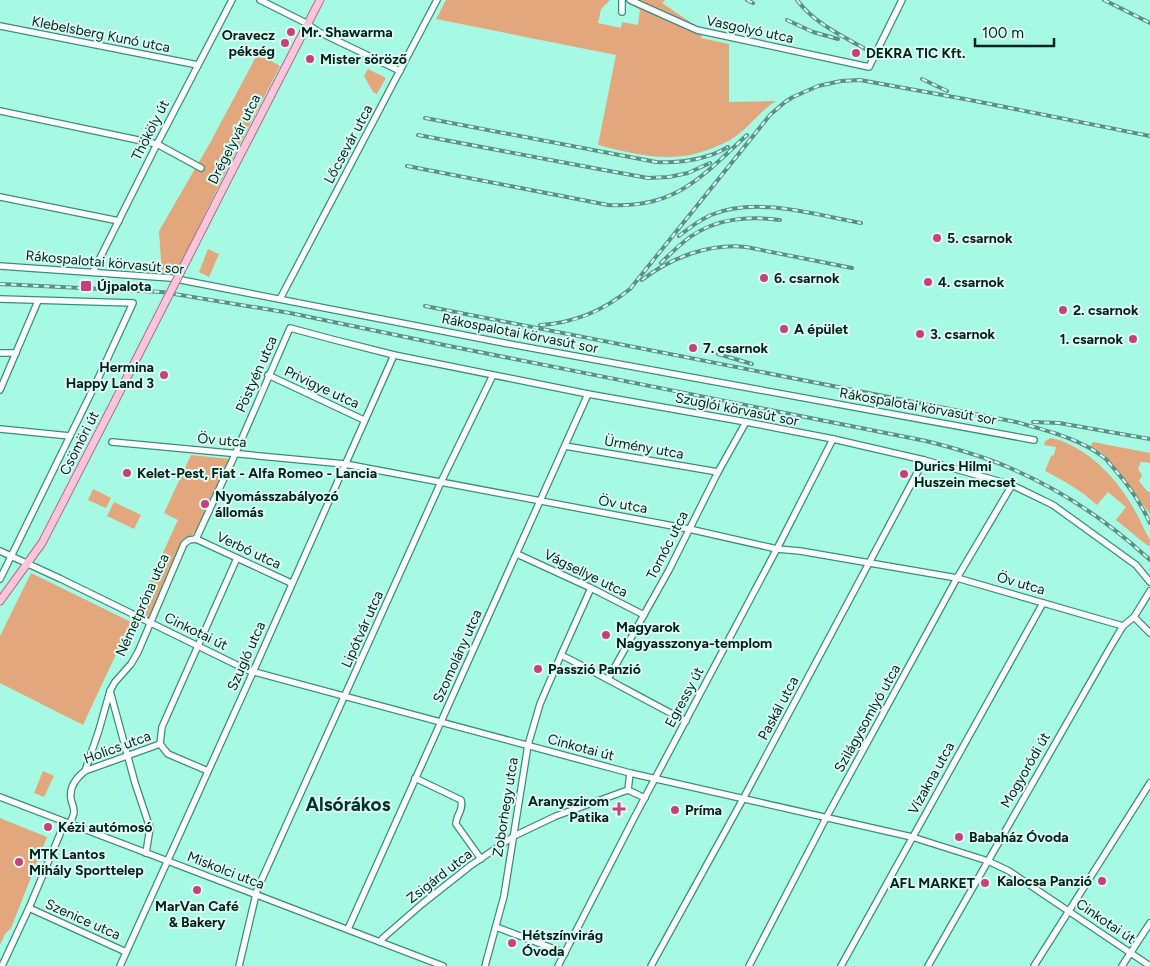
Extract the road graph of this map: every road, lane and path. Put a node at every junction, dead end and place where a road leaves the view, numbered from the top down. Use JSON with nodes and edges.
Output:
{"nodes":[{"id":1,"x":232,"y":0,"type":"edge"},
{"id":2,"x":260,"y":0,"type":"edge"},
{"id":3,"x":320,"y":0,"type":"edge"},
{"id":4,"x":437,"y":0,"type":"edge"},
{"id":5,"x":622,"y":0,"type":"edge"},
{"id":6,"x":630,"y":0,"type":"edge"},
{"id":7,"x":902,"y":0,"type":"edge"},
{"id":8,"x":622,"y":12,"type":"dead end"},
{"id":9,"x":307,"y":25,"type":"junction"},
{"id":10,"x":0,"y":26,"type":"edge"},
{"id":11,"x":198,"y":65,"type":"junction"},
{"id":12,"x":400,"y":71,"type":"junction"},
{"id":13,"x":0,"y":112,"type":"edge"},
{"id":14,"x":156,"y":144,"type":"junction"},
{"id":15,"x":201,"y":168,"type":"dead end"},
{"id":16,"x":0,"y":198,"type":"edge"},
{"id":17,"x":119,"y":221,"type":"junction"},
{"id":18,"x":0,"y":266,"type":"edge"},
{"id":19,"x":93,"y":272,"type":"junction"},
{"id":20,"x":171,"y":290,"type":"joint"},
{"id":21,"x":0,"y":299,"type":"edge"},
{"id":22,"x":280,"y":299,"type":"junction"},
{"id":23,"x":38,"y":301,"type":"junction"},
{"id":24,"x":290,"y":328,"type":"joint"},
{"id":25,"x":0,"y":353,"type":"edge"},
{"id":26,"x":16,"y":353,"type":"junction"},
{"id":27,"x":394,"y":355,"type":"junction"},
{"id":28,"x":268,"y":375,"type":"junction"},
{"id":29,"x":493,"y":375,"type":"junction"},
{"id":30,"x":0,"y":390,"type":"edge"},
{"id":31,"x":588,"y":394,"type":"junction"},
{"id":32,"x":364,"y":420,"type":"junction"},
{"id":33,"x":746,"y":422,"type":"junction"},
{"id":34,"x":0,"y":429,"type":"edge"},
{"id":35,"x":70,"y":436,"type":"junction"},
{"id":36,"x":833,"y":440,"type":"junction"},
{"id":37,"x":1034,"y":440,"type":"dead end"},
{"id":38,"x":112,"y":442,"type":"dead end"},
{"id":39,"x":565,"y":446,"type":"junction"},
{"id":40,"x":234,"y":454,"type":"junction"},
{"id":41,"x":924,"y":460,"type":"junction"},
{"id":42,"x":345,"y":464,"type":"junction"},
{"id":43,"x":718,"y":472,"type":"junction"},
{"id":44,"x":441,"y":482,"type":"junction"},
{"id":45,"x":1012,"y":485,"type":"junction"},
{"id":46,"x":540,"y":501,"type":"junction"},
{"id":47,"x":689,"y":529,"type":"junction"},
{"id":48,"x":196,"y":539,"type":"junction"},
{"id":49,"x":777,"y":549,"type":"junction"},
{"id":50,"x":0,"y":551,"type":"edge"},
{"id":51,"x":517,"y":554,"type":"junction"},
{"id":52,"x":12,"y":556,"type":"junction"},
{"id":53,"x":237,"y":558,"type":"junction"},
{"id":54,"x":27,"y":563,"type":"junction"},
{"id":55,"x":870,"y":564,"type":"junction"},
{"id":56,"x":957,"y":578,"type":"junction"},
{"id":57,"x":0,"y":579,"type":"edge"},
{"id":58,"x":1150,"y":582,"type":"edge"},
{"id":59,"x":292,"y":583,"type":"junction"},
{"id":60,"x":591,"y":588,"type":"junction"},
{"id":61,"x":1150,"y":591,"type":"edge"},
{"id":62,"x":0,"y":601,"type":"edge"},
{"id":63,"x":1043,"y":603,"type":"junction"},
{"id":64,"x":644,"y":615,"type":"junction"},
{"id":65,"x":1134,"y":618,"type":"junction"},
{"id":66,"x":150,"y":623,"type":"junction"},
{"id":67,"x":1123,"y":626,"type":"junction"},
{"id":68,"x":1150,"y":633,"type":"edge"},
{"id":69,"x":199,"y":646,"type":"junction"},
{"id":70,"x":561,"y":655,"type":"junction"},
{"id":71,"x":253,"y":672,"type":"junction"},
{"id":72,"x":608,"y":679,"type":"junction"},
{"id":73,"x":110,"y":690,"type":"junction"},
{"id":74,"x":345,"y":696,"type":"junction"},
{"id":75,"x":686,"y":720,"type":"junction"},
{"id":76,"x":441,"y":722,"type":"junction"},
{"id":77,"x":160,"y":744,"type":"junction"},
{"id":78,"x":528,"y":745,"type":"junction"},
{"id":79,"x":128,"y":756,"type":"junction"},
{"id":80,"x":85,"y":771,"type":"junction"},
{"id":81,"x":208,"y":771,"type":"junction"},
{"id":82,"x":630,"y":773,"type":"junction"},
{"id":83,"x":416,"y":778,"type":"junction"},
{"id":84,"x":655,"y":779,"type":"junction"},
{"id":85,"x":1150,"y":783,"type":"edge"},
{"id":86,"x":628,"y":790,"type":"junction"},
{"id":87,"x":0,"y":797,"type":"edge"},
{"id":88,"x":645,"y":798,"type":"junction"},
{"id":89,"x":743,"y":799,"type":"junction"},
{"id":90,"x":826,"y":818,"type":"junction"},
{"id":91,"x":67,"y":823,"type":"junction"},
{"id":92,"x":514,"y":836,"type":"junction"},
{"id":93,"x":912,"y":837,"type":"junction"},
{"id":94,"x":146,"y":853,"type":"junction"},
{"id":95,"x":481,"y":859,"type":"junction"},
{"id":96,"x":167,"y":861,"type":"junction"},
{"id":97,"x":988,"y":861,"type":"junction"},
{"id":98,"x":255,"y":894,"type":"junction"},
{"id":99,"x":29,"y":908,"type":"junction"},
{"id":100,"x":1068,"y":911,"type":"junction"},
{"id":101,"x":1150,"y":923,"type":"edge"},
{"id":102,"x":496,"y":927,"type":"junction"},
{"id":103,"x":348,"y":929,"type":"junction"},
{"id":104,"x":380,"y":942,"type":"junction"},
{"id":105,"x":126,"y":952,"type":"junction"},
{"id":106,"x":565,"y":953,"type":"junction"},
{"id":107,"x":1131,"y":953,"type":"junction"},
{"id":108,"x":2,"y":966,"type":"edge"},
{"id":109,"x":120,"y":966,"type":"edge"},
{"id":110,"x":239,"y":966,"type":"edge"},
{"id":111,"x":443,"y":966,"type":"edge"},
{"id":112,"x":485,"y":966,"type":"edge"},
{"id":113,"x":558,"y":966,"type":"edge"},
{"id":114,"x":651,"y":966,"type":"edge"},
{"id":115,"x":749,"y":966,"type":"edge"},
{"id":116,"x":841,"y":966,"type":"edge"},
{"id":117,"x":928,"y":966,"type":"edge"},
{"id":118,"x":1034,"y":966,"type":"edge"},
{"id":119,"x":1122,"y":966,"type":"edge"},
{"id":120,"x":1150,"y":966,"type":"edge"}],
"edges":[{"from":1,"to":11,"type":"street","name":"Thököly út"},
{"from":2,"to":9,"type":"street"},
{"from":3,"to":9,"type":"main road","name":"Drégelyvár utca"},
{"from":4,"to":12,"type":"street","name":"Lőcsevár utca"},
{"from":5,"to":8,"type":"street"},
{"from":6,"to":7,"type":"street","name":"Vasgolyó utca"},
{"from":9,"to":12,"type":"street"},
{"from":9,"to":20,"type":"main road","name":"Drégelyvár utca","bridge":true},
{"from":10,"to":11,"type":"street","name":"Klebelsberg Kunó utca"},
{"from":11,"to":14,"type":"street","name":"Thököly út"},
{"from":12,"to":22,"type":"street","name":"Lőcsevár utca"},
{"from":13,"to":14,"type":"street"},
{"from":14,"to":15,"type":"street"},
{"from":14,"to":17,"type":"street","name":"Thököly út"},
{"from":16,"to":17,"type":"street"},
{"from":17,"to":19,"type":"street","name":"Thököly út"},
{"from":18,"to":19,"type":"street","name":"Rákospalotai körvasút sor"},
{"from":19,"to":22,"type":"street","name":"Rákospalotai körvasút sor"},
{"from":20,"to":54,"type":"main road","name":"Csömöri út","bridge":true},
{"from":21,"to":23,"type":"street"},
{"from":22,"to":37,"type":"street","name":"Rákospalotai körvasút sor"},
{"from":23,"to":26,"type":"street"},
{"from":23,"to":35,"type":"street","name":"Csömöri út"},
{"from":24,"to":27,"type":"street","name":"Szuglói körvasút sor"},
{"from":24,"to":28,"type":"street","name":"Pöstyén utca"},
{"from":25,"to":26,"type":"street"},
{"from":26,"to":30,"type":"street"},
{"from":27,"to":29,"type":"street","name":"Szuglói körvasút sor"},
{"from":27,"to":32,"type":"street","name":"Szugló utca"},
{"from":28,"to":32,"type":"street","name":"Privigye utca"},
{"from":28,"to":40,"type":"street","name":"Pöstyén utca"},
{"from":29,"to":31,"type":"street","name":"Szuglói körvasút sor"},
{"from":29,"to":44,"type":"street","name":"Lipótvár utca"},
{"from":31,"to":33,"type":"street","name":"Szuglói körvasút sor"},
{"from":31,"to":39,"type":"street","name":"Szomolány utca"},
{"from":32,"to":42,"type":"street","name":"Szugló utca"},
{"from":33,"to":36,"type":"street","name":"Szuglói körvasút sor"},
{"from":33,"to":43,"type":"street","name":"Tornóc utca"},
{"from":34,"to":35,"type":"street"},
{"from":35,"to":52,"type":"street","name":"Csömöri út"},
{"from":36,"to":41,"type":"street","name":"Szuglói körvasút sor"},
{"from":36,"to":49,"type":"street","name":"Egressy út"},
{"from":38,"to":40,"type":"street","name":"Öv utca"},
{"from":39,"to":43,"type":"street","name":"Ürmény utca"},
{"from":39,"to":46,"type":"street","name":"Szomolány utca"},
{"from":40,"to":42,"type":"street","name":"Öv utca"},
{"from":40,"to":48,"type":"street","name":"Pöstyén utca"},
{"from":41,"to":45,"type":"street","name":"Szuglói körvasút sor"},
{"from":41,"to":55,"type":"street","name":"Paskál utca"},
{"from":42,"to":44,"type":"street","name":"Öv utca"},
{"from":42,"to":59,"type":"street","name":"Szugló utca"},
{"from":43,"to":47,"type":"street","name":"Tornóc utca"},
{"from":44,"to":46,"type":"street","name":"Öv utca"},
{"from":44,"to":74,"type":"street","name":"Lipótvár utca"},
{"from":45,"to":56,"type":"street","name":"Szilágysomlyó utca"},
{"from":45,"to":58,"type":"street","name":"Szuglói körvasút sor"},
{"from":46,"to":47,"type":"street","name":"Öv utca"},
{"from":46,"to":51,"type":"street","name":"Szomolány utca"},
{"from":47,"to":49,"type":"street","name":"Öv utca"},
{"from":47,"to":64,"type":"street","name":"Tornóc utca"},
{"from":48,"to":53,"type":"street","name":"Verbó utca"},
{"from":48,"to":66,"type":"street","name":"Németpróna utca"},
{"from":49,"to":55,"type":"street","name":"Öv utca"},
{"from":49,"to":75,"type":"street","name":"Egressy út"},
{"from":50,"to":52,"type":"street","name":"Cinkotai út"},
{"from":51,"to":60,"type":"street","name":"Vágsellye utca"},
{"from":51,"to":76,"type":"street","name":"Szomolány utca"},
{"from":52,"to":54,"type":"street","name":"Cinkotai út"},
{"from":52,"to":57,"type":"street","name":"Csömöri út"},
{"from":53,"to":59,"type":"street","name":"Verbó utca"},
{"from":53,"to":69,"type":"street"},
{"from":54,"to":62,"type":"main road","name":"Csömöri út"},
{"from":54,"to":66,"type":"street","name":"Cinkotai út"},
{"from":55,"to":56,"type":"street","name":"Öv utca"},
{"from":55,"to":89,"type":"street","name":"Paskál utca"},
{"from":56,"to":63,"type":"street","name":"Öv utca"},
{"from":56,"to":90,"type":"street","name":"Szilágysomlyó utca"},
{"from":59,"to":71,"type":"street","name":"Szugló utca"},
{"from":60,"to":64,"type":"street","name":"Vágsellye utca"},
{"from":60,"to":70,"type":"street","name":"Zoborhegy utca"},
{"from":61,"to":65,"type":"street","name":"Mogyoródi út"},
{"from":63,"to":67,"type":"street","name":"Öv utca"},
{"from":63,"to":93,"type":"street","name":"Vízakna utca"},
{"from":64,"to":72,"type":"street","name":"Tornóc utca"},
{"from":65,"to":67,"type":"street","name":"Mogyoródi út"},
{"from":65,"to":68,"type":"street"},
{"from":66,"to":69,"type":"street","name":"Cinkotai út"},
{"from":66,"to":73,"type":"street","name":"Németpróna utca"},
{"from":67,"to":97,"type":"street","name":"Mogyoródi út"},
{"from":69,"to":71,"type":"street","name":"Cinkotai út"},
{"from":69,"to":77,"type":"street"},
{"from":70,"to":72,"type":"street"},
{"from":70,"to":78,"type":"street","name":"Zoborhegy utca"},
{"from":71,"to":74,"type":"street","name":"Cinkotai út"},
{"from":71,"to":81,"type":"street","name":"Szugló utca"},
{"from":72,"to":75,"type":"street"},
{"from":73,"to":79,"type":"street"},
{"from":73,"to":80,"type":"street","name":"Németpróna utca"},
{"from":74,"to":76,"type":"street","name":"Cinkotai út"},
{"from":74,"to":98,"type":"street","name":"Lipótvár utca"},
{"from":75,"to":84,"type":"street","name":"Egressy út"},
{"from":76,"to":78,"type":"street","name":"Cinkotai út"},
{"from":76,"to":83,"type":"street","name":"Szomolány utca"},
{"from":77,"to":79,"type":"street","name":"Holics utca"},
{"from":77,"to":81,"type":"street","name":"Holics utca"},
{"from":78,"to":82,"type":"street","name":"Cinkotai út"},
{"from":78,"to":92,"type":"street","name":"Zoborhegy utca"},
{"from":79,"to":80,"type":"street","name":"Holics utca"},
{"from":79,"to":94,"type":"street"},
{"from":80,"to":91,"type":"street","name":"Holics utca"},
{"from":81,"to":96,"type":"street","name":"Szugló utca"},
{"from":82,"to":84,"type":"street","name":"Cinkotai út"},
{"from":82,"to":86,"type":"street"},
{"from":83,"to":95,"type":"street"},
{"from":83,"to":103,"type":"street","name":"Szomolány utca"},
{"from":84,"to":88,"type":"street","name":"Egressy út"},
{"from":84,"to":89,"type":"street","name":"Cinkotai út"},
{"from":85,"to":100,"type":"street"},
{"from":86,"to":88,"type":"street"},
{"from":86,"to":92,"type":"street","name":"Zsigárd utca"},
{"from":87,"to":91,"type":"street","name":"Miskolci utca"},
{"from":88,"to":106,"type":"street","name":"Egressy út"},
{"from":89,"to":90,"type":"street","name":"Cinkotai út"},
{"from":89,"to":114,"type":"street","name":"Paskál utca"},
{"from":90,"to":93,"type":"street","name":"Cinkotai út"},
{"from":90,"to":115,"type":"street","name":"Szilágysomlyó utca"},
{"from":91,"to":94,"type":"street","name":"Miskolci utca"},
{"from":91,"to":99,"type":"street"},
{"from":92,"to":95,"type":"street","name":"Zsigárd utca"},
{"from":92,"to":102,"type":"street","name":"Zoborhegy utca"},
{"from":93,"to":97,"type":"street","name":"Cinkotai út"},
{"from":93,"to":116,"type":"street","name":"Vízakna utca"},
{"from":94,"to":96,"type":"street","name":"Miskolci utca"},
{"from":95,"to":104,"type":"street","name":"Zsigárd utca"},
{"from":96,"to":98,"type":"street","name":"Miskolci utca"},
{"from":96,"to":105,"type":"street","name":"Szugló utca"},
{"from":97,"to":100,"type":"street","name":"Cinkotai út"},
{"from":97,"to":117,"type":"street","name":"Mogyoródi út"},
{"from":98,"to":103,"type":"street","name":"Miskolci utca"},
{"from":98,"to":110,"type":"street","name":"Lipótvár utca"},
{"from":99,"to":105,"type":"street","name":"Szenice utca"},
{"from":99,"to":108,"type":"street"},
{"from":100,"to":107,"type":"street","name":"Cinkotai út"},
{"from":100,"to":118,"type":"street"},
{"from":101,"to":107,"type":"street"},
{"from":102,"to":106,"type":"street"},
{"from":102,"to":112,"type":"street","name":"Zoborhegy utca"},
{"from":103,"to":104,"type":"street","name":"Miskolci utca"},
{"from":104,"to":111,"type":"street","name":"Miskolci utca"},
{"from":105,"to":109,"type":"street","name":"Szugló utca"},
{"from":106,"to":113,"type":"street","name":"Egressy út"},
{"from":107,"to":119,"type":"street"},
{"from":107,"to":120,"type":"street","name":"Cinkotai út"}]}
